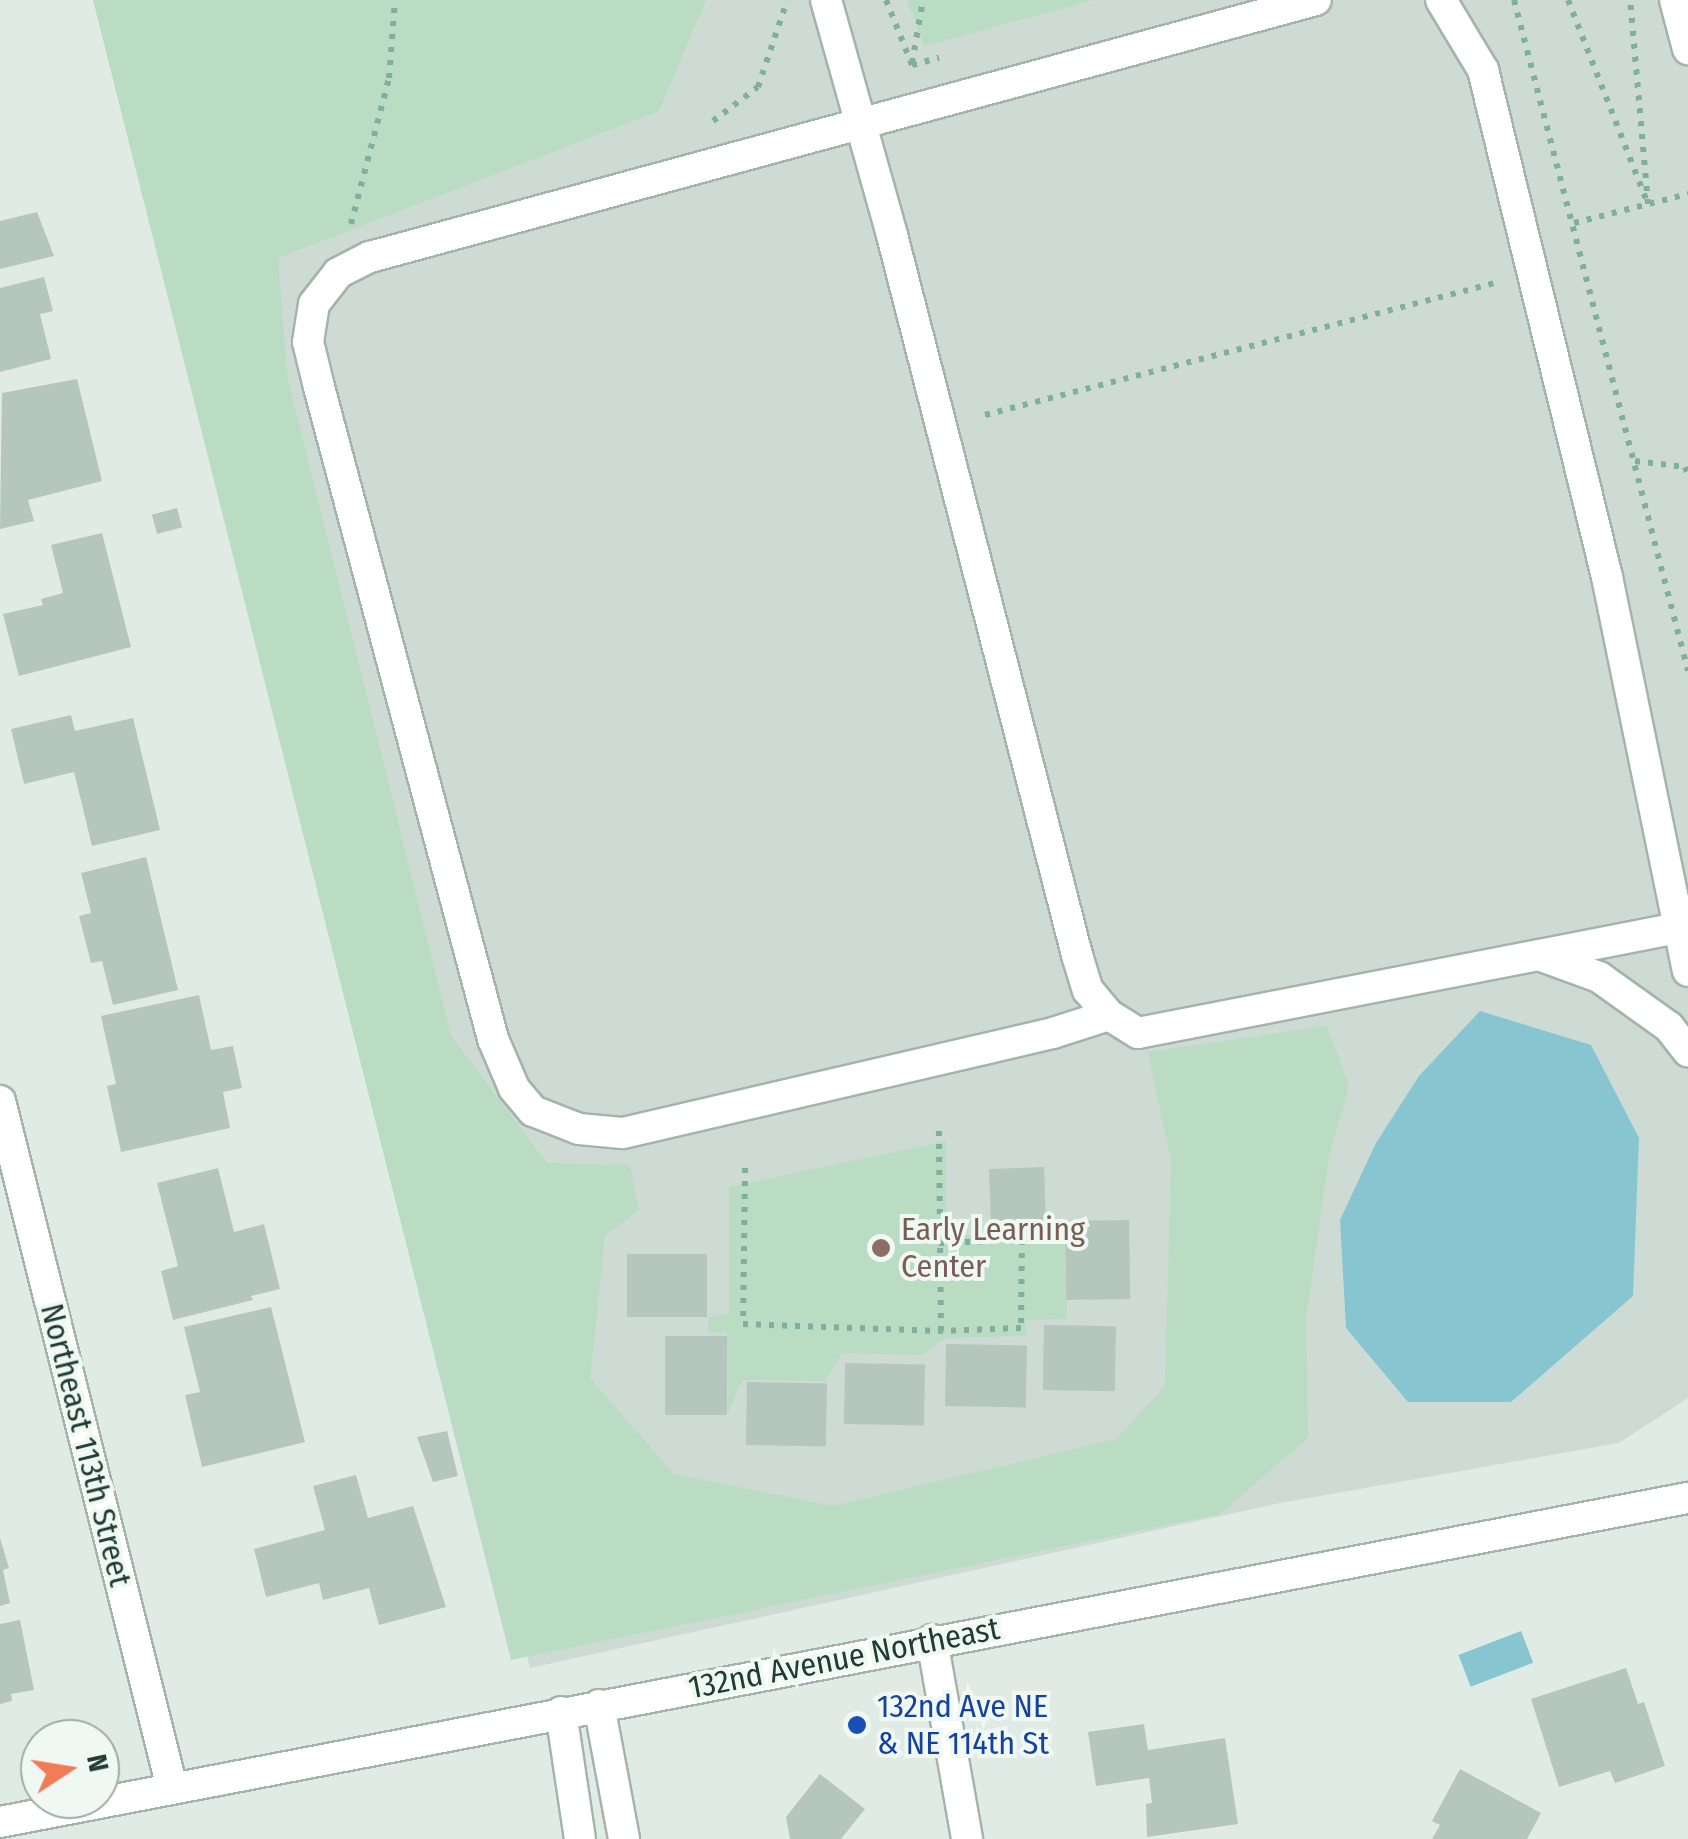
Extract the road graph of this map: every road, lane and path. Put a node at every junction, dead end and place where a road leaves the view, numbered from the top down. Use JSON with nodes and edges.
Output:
{"nodes":[{"id":1,"x":395,"y":0,"type":"edge"},
{"id":2,"x":787,"y":0,"type":"edge"},
{"id":3,"x":826,"y":0,"type":"edge"},
{"id":4,"x":886,"y":0,"type":"edge"},
{"id":5,"x":922,"y":0,"type":"edge"},
{"id":6,"x":1316,"y":0,"type":"edge"},
{"id":7,"x":1441,"y":0,"type":"edge"},
{"id":8,"x":1514,"y":0,"type":"edge"},
{"id":9,"x":1568,"y":0,"type":"edge"},
{"id":10,"x":1630,"y":0,"type":"edge"},
{"id":11,"x":1675,"y":0,"type":"edge"},
{"id":12,"x":1688,"y":49,"type":"edge"},
{"id":13,"x":950,"y":55,"type":"dead end"},
{"id":14,"x":912,"y":65,"type":"junction"},
{"id":15,"x":861,"y":125,"type":"junction"},
{"id":16,"x":705,"y":127,"type":"dead end"},
{"id":17,"x":1688,"y":194,"type":"edge"},
{"id":18,"x":1648,"y":204,"type":"junction"},
{"id":19,"x":1574,"y":223,"type":"junction"},
{"id":20,"x":338,"y":273,"type":"junction"},
{"id":21,"x":1496,"y":282,"type":"dead end"},
{"id":22,"x":986,"y":415,"type":"dead end"},
{"id":23,"x":1634,"y":461,"type":"junction"},
{"id":24,"x":1688,"y":475,"type":"edge"},
{"id":25,"x":1688,"y":671,"type":"edge"},
{"id":26,"x":1684,"y":927,"type":"edge"},
{"id":27,"x":1538,"y":955,"type":"junction"},
{"id":28,"x":1688,"y":971,"type":"edge"},
{"id":29,"x":1109,"y":1015,"type":"junction"},
{"id":30,"x":1688,"y":1051,"type":"edge"},
{"id":31,"x":0,"y":1101,"type":"edge"},
{"id":32,"x":938,"y":1130,"type":"dead end"},
{"id":33,"x":745,"y":1168,"type":"dead end"},
{"id":34,"x":939,"y":1242,"type":"junction"},
{"id":35,"x":940,"y":1331,"type":"junction"},
{"id":36,"x":1688,"y":1498,"type":"edge"},
{"id":37,"x":932,"y":1640,"type":"junction"},
{"id":38,"x":599,"y":1704,"type":"junction"},
{"id":39,"x":561,"y":1712,"type":"junction"},
{"id":40,"x":172,"y":1788,"type":"junction"},
{"id":41,"x":0,"y":1822,"type":"edge"},
{"id":42,"x":580,"y":1839,"type":"edge"},
{"id":43,"x":624,"y":1839,"type":"edge"},
{"id":44,"x":967,"y":1839,"type":"edge"}],
"edges":[{"from":1,"to":20,"type":"path"},
{"from":2,"to":16,"type":"path"},
{"from":3,"to":15,"type":"street"},
{"from":4,"to":14,"type":"path"},
{"from":5,"to":14,"type":"path"},
{"from":6,"to":15,"type":"street"},
{"from":7,"to":26,"type":"street"},
{"from":8,"to":19,"type":"path"},
{"from":9,"to":18,"type":"path"},
{"from":10,"to":18,"type":"path"},
{"from":11,"to":12,"type":"street"},
{"from":13,"to":14,"type":"path"},
{"from":15,"to":20,"type":"street"},
{"from":15,"to":29,"type":"street"},
{"from":17,"to":18,"type":"path"},
{"from":18,"to":19,"type":"path"},
{"from":19,"to":23,"type":"path"},
{"from":20,"to":29,"type":"street"},
{"from":21,"to":22,"type":"path"},
{"from":23,"to":24,"type":"path"},
{"from":23,"to":25,"type":"path"},
{"from":26,"to":27,"type":"street"},
{"from":26,"to":28,"type":"street"},
{"from":27,"to":29,"type":"street"},
{"from":27,"to":30,"type":"street"},
{"from":31,"to":40,"type":"street","name":"Northeast 113th Street"},
{"from":32,"to":34,"type":"path"},
{"from":33,"to":35,"type":"path"},
{"from":34,"to":35,"type":"path"},
{"from":34,"to":35,"type":"path"},
{"from":36,"to":37,"type":"street","name":"132nd Avenue Northeast"},
{"from":37,"to":38,"type":"street","name":"132nd Avenue Northeast"},
{"from":37,"to":44,"type":"street"},
{"from":38,"to":39,"type":"street","name":"132nd Avenue Northeast"},
{"from":38,"to":43,"type":"street"},
{"from":39,"to":40,"type":"street","name":"132nd Avenue Northeast"},
{"from":39,"to":42,"type":"street"},
{"from":40,"to":41,"type":"street","name":"132nd Avenue Northeast"}]}
